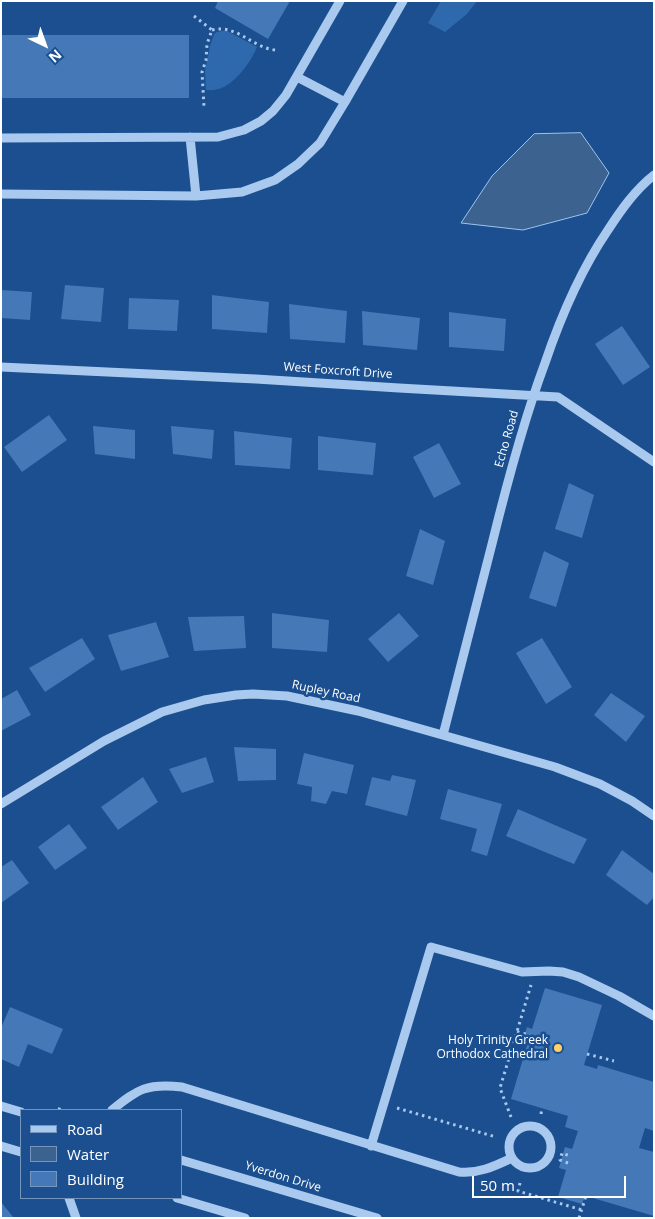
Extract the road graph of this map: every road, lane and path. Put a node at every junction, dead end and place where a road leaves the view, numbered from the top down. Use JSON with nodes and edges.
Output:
{"nodes":[{"id":1,"x":340,"y":1,"type":"edge"},
{"id":2,"x":404,"y":1,"type":"edge"},
{"id":3,"x":194,"y":16,"type":"dead end"},
{"id":4,"x":212,"y":30,"type":"junction"},
{"id":5,"x":275,"y":50,"type":"dead end"},
{"id":6,"x":298,"y":77,"type":"junction"},
{"id":7,"x":345,"y":102,"type":"junction"},
{"id":8,"x":204,"y":107,"type":"dead end"},
{"id":9,"x":190,"y":137,"type":"junction"},
{"id":10,"x":1,"y":138,"type":"edge"},
{"id":11,"x":654,"y":175,"type":"edge"},
{"id":12,"x":1,"y":194,"type":"edge"},
{"id":13,"x":196,"y":196,"type":"junction"},
{"id":14,"x":1,"y":367,"type":"edge"},
{"id":15,"x":533,"y":395,"type":"junction"},
{"id":16,"x":654,"y":462,"type":"edge"},
{"id":17,"x":443,"y":735,"type":"junction"},
{"id":18,"x":1,"y":804,"type":"edge"},
{"id":19,"x":654,"y":816,"type":"edge"},
{"id":20,"x":531,"y":983,"type":"dead end"},
{"id":21,"x":654,"y":1016,"type":"edge"},
{"id":22,"x":517,"y":1032,"type":"junction"},
{"id":23,"x":530,"y":1035,"type":"dead end"},
{"id":24,"x":587,"y":1054,"type":"dead end"},
{"id":25,"x":614,"y":1061,"type":"dead end"},
{"id":26,"x":1,"y":1106,"type":"edge"},
{"id":27,"x":60,"y":1106,"type":"dead end"},
{"id":28,"x":392,"y":1106,"type":"dead end"},
{"id":29,"x":542,"y":1108,"type":"dead end"},
{"id":30,"x":59,"y":1109,"type":"edge"},
{"id":31,"x":113,"y":1109,"type":"edge"},
{"id":32,"x":20,"y":1112,"type":"edge"},
{"id":33,"x":541,"y":1114,"type":"dead end"},
{"id":34,"x":511,"y":1117,"type":"dead end"},
{"id":35,"x":496,"y":1138,"type":"dead end"},
{"id":36,"x":1,"y":1146,"type":"edge"},
{"id":37,"x":371,"y":1146,"type":"junction"},
{"id":38,"x":20,"y":1152,"type":"edge"},
{"id":39,"x":570,"y":1156,"type":"dead end"},
{"id":40,"x":512,"y":1158,"type":"junction"},
{"id":41,"x":182,"y":1160,"type":"edge"},
{"id":42,"x":568,"y":1163,"type":"dead end"},
{"id":43,"x":520,"y":1183,"type":"dead end"},
{"id":44,"x":586,"y":1196,"type":"dead end"},
{"id":45,"x":68,"y":1199,"type":"edge"},
{"id":46,"x":180,"y":1199,"type":"edge"},
{"id":47,"x":582,"y":1210,"type":"junction"},
{"id":48,"x":76,"y":1218,"type":"edge"},
{"id":49,"x":245,"y":1218,"type":"edge"},
{"id":50,"x":377,"y":1218,"type":"edge"},
{"id":51,"x":579,"y":1218,"type":"edge"}],
"edges":[{"from":1,"to":6,"type":"street"},
{"from":2,"to":7,"type":"street"},
{"from":3,"to":4,"type":"path"},
{"from":4,"to":5,"type":"path"},
{"from":4,"to":8,"type":"path"},
{"from":6,"to":7,"type":"street"},
{"from":6,"to":9,"type":"street"},
{"from":7,"to":13,"type":"street"},
{"from":9,"to":10,"type":"street"},
{"from":9,"to":13,"type":"street"},
{"from":11,"to":15,"type":"street","name":"Echo Road"},
{"from":12,"to":13,"type":"street"},
{"from":14,"to":15,"type":"street","name":"West Foxcroft Drive"},
{"from":15,"to":16,"type":"street","name":"West Foxcroft Drive"},
{"from":15,"to":17,"type":"street","name":"Echo Road"},
{"from":17,"to":18,"type":"street","name":"Rupley Road"},
{"from":17,"to":19,"type":"street","name":"Rupley Road"},
{"from":20,"to":22,"type":"path"},
{"from":21,"to":37,"type":"street"},
{"from":22,"to":23,"type":"path"},
{"from":22,"to":34,"type":"path"},
{"from":24,"to":25,"type":"path"},
{"from":26,"to":32,"type":"street"},
{"from":27,"to":30,"type":"path"},
{"from":28,"to":35,"type":"path"},
{"from":29,"to":33,"type":"path"},
{"from":31,"to":37,"type":"street"},
{"from":36,"to":38,"type":"street"},
{"from":37,"to":40,"type":"street"},
{"from":39,"to":42,"type":"path"},
{"from":40,"to":40,"type":"street"},
{"from":41,"to":50,"type":"street","name":"Yverdon Drive"},
{"from":43,"to":47,"type":"path"},
{"from":44,"to":47,"type":"path"},
{"from":45,"to":48,"type":"street"},
{"from":46,"to":49,"type":"street"},
{"from":47,"to":51,"type":"path"}]}
